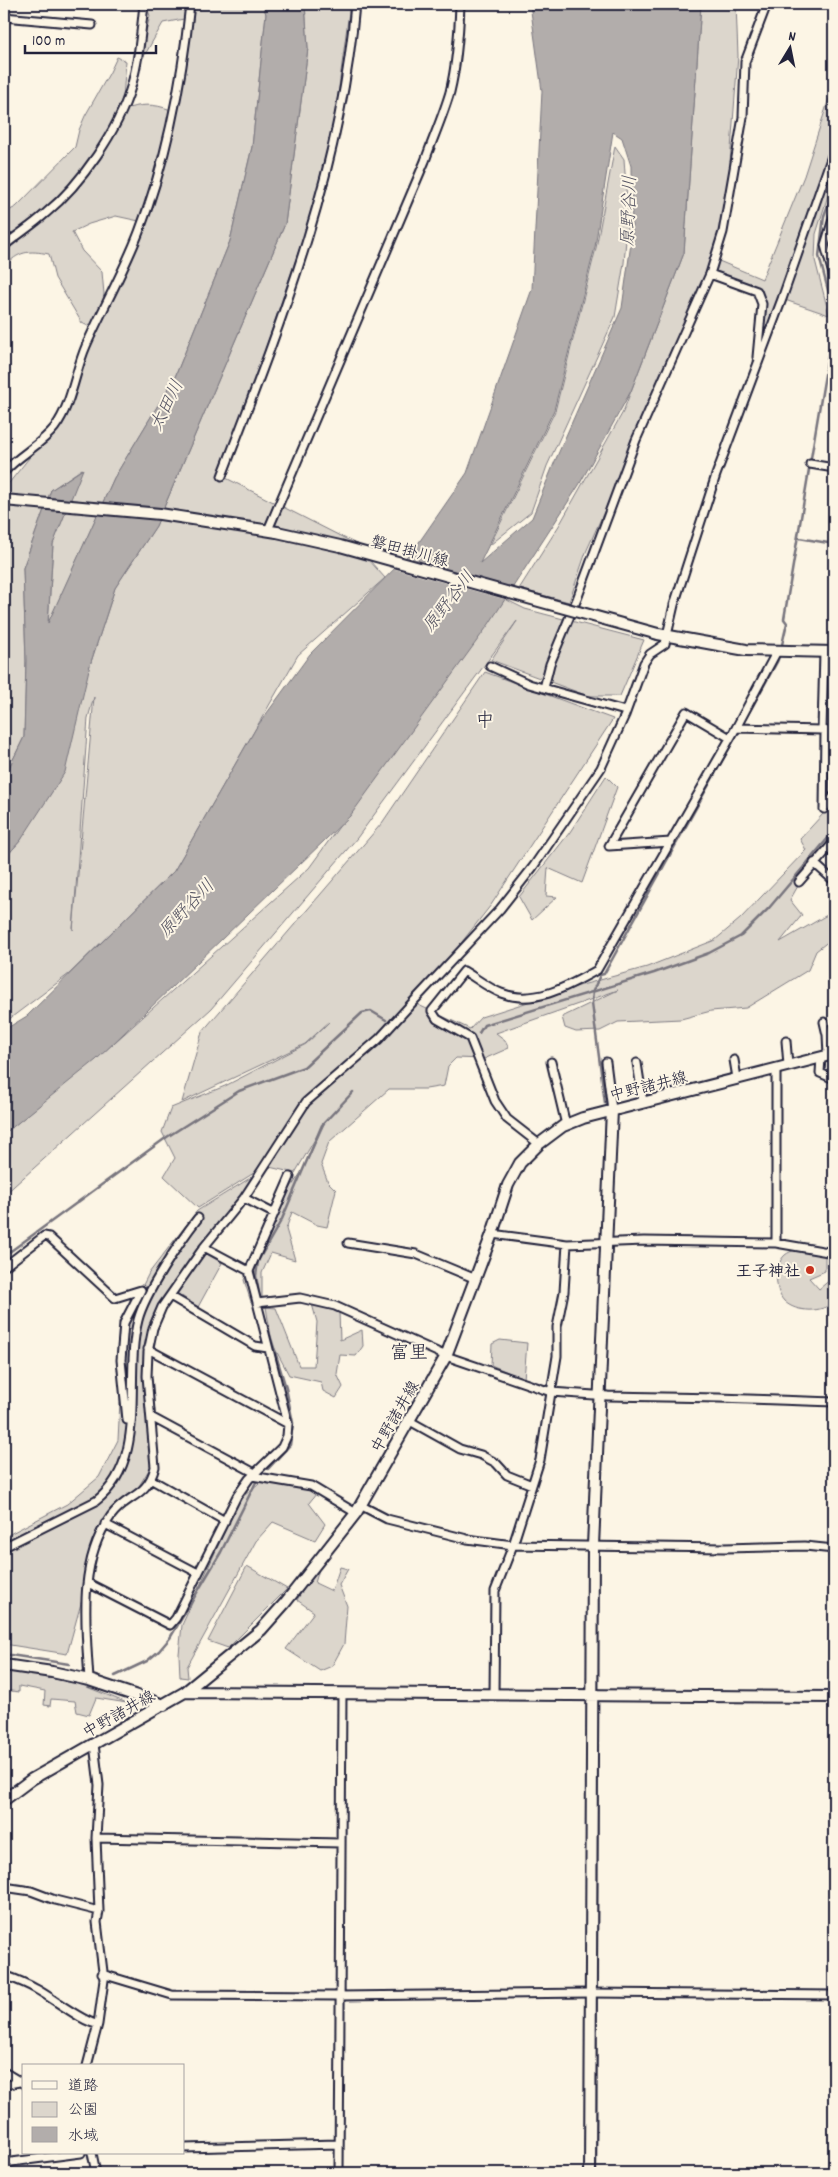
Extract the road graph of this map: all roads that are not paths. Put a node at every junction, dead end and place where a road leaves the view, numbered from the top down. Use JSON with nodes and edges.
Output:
{"nodes":[{"id":1,"x":144,"y":4,"type":"edge"},
{"id":2,"x":190,"y":4,"type":"edge"},
{"id":3,"x":355,"y":4,"type":"edge"},
{"id":4,"x":460,"y":4,"type":"edge"},
{"id":5,"x":767,"y":4,"type":"edge"},
{"id":6,"x":4,"y":17,"type":"edge"},
{"id":7,"x":92,"y":25,"type":"dead end"},
{"id":8,"x":834,"y":150,"type":"edge"},
{"id":9,"x":834,"y":216,"type":"edge"},
{"id":10,"x":4,"y":246,"type":"edge"},
{"id":11,"x":710,"y":274,"type":"junction"},
{"id":12,"x":834,"y":278,"type":"edge"},
{"id":13,"x":757,"y":360,"type":"junction"},
{"id":14,"x":810,"y":464,"type":"dead end"},
{"id":15,"x":834,"y":468,"type":"edge"},
{"id":16,"x":4,"y":472,"type":"edge"},
{"id":17,"x":222,"y":476,"type":"dead end"},
{"id":18,"x":4,"y":500,"type":"edge"},
{"id":19,"x":273,"y":531,"type":"junction"},
{"id":20,"x":663,"y":636,"type":"junction"},
{"id":21,"x":777,"y":652,"type":"junction"},
{"id":22,"x":829,"y":652,"type":"edge"},
{"id":23,"x":490,"y":666,"type":"dead end"},
{"id":24,"x":544,"y":688,"type":"junction"},
{"id":25,"x":626,"y":711,"type":"junction"},
{"id":26,"x":736,"y":728,"type":"junction"},
{"id":27,"x":823,"y":731,"type":"junction"},
{"id":28,"x":834,"y":732,"type":"edge"},
{"id":29,"x":730,"y":738,"type":"junction"},
{"id":30,"x":834,"y":796,"type":"edge"},
{"id":31,"x":671,"y":842,"type":"junction"},
{"id":32,"x":834,"y":842,"type":"edge"},
{"id":33,"x":814,"y":863,"type":"junction"},
{"id":34,"x":834,"y":881,"type":"edge"},
{"id":35,"x":799,"y":882,"type":"dead end"},
{"id":36,"x":824,"y":1022,"type":"dead end"},
{"id":37,"x":786,"y":1041,"type":"dead end"},
{"id":38,"x":828,"y":1055,"type":"edge"},
{"id":39,"x":734,"y":1060,"type":"dead end"},
{"id":40,"x":551,"y":1062,"type":"dead end"},
{"id":41,"x":606,"y":1062,"type":"dead end"},
{"id":42,"x":637,"y":1062,"type":"dead end"},
{"id":43,"x":788,"y":1065,"type":"junction"},
{"id":44,"x":776,"y":1068,"type":"junction"},
{"id":45,"x":737,"y":1078,"type":"junction"},
{"id":46,"x":834,"y":1078,"type":"edge"},
{"id":47,"x":643,"y":1102,"type":"junction"},
{"id":48,"x":612,"y":1110,"type":"junction"},
{"id":49,"x":566,"y":1125,"type":"junction"},
{"id":50,"x":539,"y":1144,"type":"junction"},
{"id":51,"x":290,"y":1177,"type":"dead end"},
{"id":52,"x":244,"y":1198,"type":"junction"},
{"id":53,"x":273,"y":1213,"type":"junction"},
{"id":54,"x":198,"y":1218,"type":"dead end"},
{"id":55,"x":492,"y":1234,"type":"junction"},
{"id":56,"x":605,"y":1242,"type":"junction"},
{"id":57,"x":348,"y":1243,"type":"dead end"},
{"id":58,"x":776,"y":1243,"type":"junction"},
{"id":59,"x":567,"y":1244,"type":"junction"},
{"id":60,"x":204,"y":1247,"type":"junction"},
{"id":61,"x":834,"y":1253,"type":"edge"},
{"id":62,"x":4,"y":1267,"type":"edge"},
{"id":63,"x":249,"y":1271,"type":"junction"},
{"id":64,"x":476,"y":1279,"type":"junction"},
{"id":65,"x":170,"y":1296,"type":"junction"},
{"id":66,"x":259,"y":1302,"type":"junction"},
{"id":67,"x":268,"y":1348,"type":"junction"},
{"id":68,"x":148,"y":1349,"type":"junction"},
{"id":69,"x":446,"y":1356,"type":"junction"},
{"id":70,"x":551,"y":1392,"type":"junction"},
{"id":71,"x":600,"y":1396,"type":"junction"},
{"id":72,"x":834,"y":1402,"type":"edge"},
{"id":73,"x":151,"y":1417,"type":"junction"},
{"id":74,"x":408,"y":1420,"type":"junction"},
{"id":75,"x":288,"y":1424,"type":"junction"},
{"id":76,"x":129,"y":1436,"type":"junction"},
{"id":77,"x":254,"y":1474,"type":"junction"},
{"id":78,"x":152,"y":1480,"type":"junction"},
{"id":79,"x":532,"y":1485,"type":"junction"},
{"id":80,"x":358,"y":1509,"type":"junction"},
{"id":81,"x":225,"y":1521,"type":"junction"},
{"id":82,"x":105,"y":1524,"type":"junction"},
{"id":83,"x":513,"y":1545,"type":"junction"},
{"id":84,"x":594,"y":1546,"type":"junction"},
{"id":85,"x":4,"y":1547,"type":"edge"},
{"id":86,"x":834,"y":1549,"type":"edge"},
{"id":87,"x":198,"y":1573,"type":"junction"},
{"id":88,"x":88,"y":1583,"type":"junction"},
{"id":89,"x":4,"y":1665,"type":"edge"},
{"id":90,"x":88,"y":1680,"type":"junction"},
{"id":91,"x":186,"y":1692,"type":"junction"},
{"id":92,"x":342,"y":1694,"type":"junction"},
{"id":93,"x":494,"y":1695,"type":"junction"},
{"id":94,"x":594,"y":1696,"type":"junction"},
{"id":95,"x":834,"y":1697,"type":"edge"},
{"id":96,"x":164,"y":1705,"type":"junction"},
{"id":97,"x":94,"y":1744,"type":"junction"},
{"id":98,"x":4,"y":1800,"type":"edge"},
{"id":99,"x":96,"y":1838,"type":"junction"},
{"id":100,"x":340,"y":1843,"type":"junction"},
{"id":101,"x":4,"y":1887,"type":"edge"},
{"id":102,"x":99,"y":1911,"type":"junction"},
{"id":103,"x":102,"y":1974,"type":"junction"},
{"id":104,"x":4,"y":1975,"type":"edge"},
{"id":105,"x":590,"y":1994,"type":"junction"},
{"id":106,"x":834,"y":1995,"type":"edge"},
{"id":107,"x":339,"y":1996,"type":"junction"},
{"id":108,"x":98,"y":2024,"type":"junction"},
{"id":109,"x":88,"y":2064,"type":"edge"},
{"id":110,"x":4,"y":2072,"type":"edge"},
{"id":111,"x":21,"y":2083,"type":"edge"},
{"id":112,"x":4,"y":2085,"type":"edge"},
{"id":113,"x":338,"y":2144,"type":"junction"},
{"id":114,"x":185,"y":2148,"type":"edge"},
{"id":115,"x":73,"y":2154,"type":"edge"},
{"id":116,"x":92,"y":2154,"type":"edge"},
{"id":117,"x":4,"y":2163,"type":"edge"},
{"id":118,"x":96,"y":2173,"type":"edge"},
{"id":119,"x":339,"y":2173,"type":"edge"},
{"id":120,"x":590,"y":2173,"type":"edge"}],
"edges":[{"from":1,"to":10,"type":"street"},
{"from":2,"to":16,"type":"street"},
{"from":3,"to":17,"type":"street"},
{"from":4,"to":19,"type":"street"},
{"from":5,"to":11,"type":"street"},
{"from":6,"to":7,"type":"street"},
{"from":8,"to":13,"type":"street"},
{"from":9,"to":12,"type":"street"},
{"from":11,"to":13,"type":"street"},
{"from":11,"to":24,"type":"street"},
{"from":13,"to":20,"type":"street"},
{"from":14,"to":15,"type":"street"},
{"from":18,"to":19,"type":"main road","name":"磐田掛川線"},
{"from":19,"to":20,"type":"main road","name":"磐田掛川線","bridge":true},
{"from":20,"to":21,"type":"main road","name":"磐田掛川線"},
{"from":20,"to":25,"type":"street"},
{"from":21,"to":22,"type":"main road","name":"磐田掛川線"},
{"from":21,"to":26,"type":"street"},
{"from":22,"to":27,"type":"street"},
{"from":23,"to":24,"type":"street"},
{"from":24,"to":25,"type":"street"},
{"from":25,"to":52,"type":"street"},
{"from":26,"to":27,"type":"street"},
{"from":26,"to":29,"type":"street"},
{"from":27,"to":28,"type":"street"},
{"from":27,"to":30,"type":"street"},
{"from":29,"to":31,"type":"street"},
{"from":29,"to":31,"type":"street"},
{"from":31,"to":50,"type":"street"},
{"from":32,"to":33,"type":"street"},
{"from":33,"to":34,"type":"street"},
{"from":33,"to":35,"type":"street"},
{"from":36,"to":38,"type":"street"},
{"from":37,"to":43,"type":"street"},
{"from":38,"to":43,"type":"main road","name":"中野諸井線"},
{"from":38,"to":46,"type":"street"},
{"from":39,"to":45,"type":"street"},
{"from":40,"to":49,"type":"street"},
{"from":41,"to":48,"type":"street"},
{"from":42,"to":47,"type":"street"},
{"from":43,"to":44,"type":"main road","name":"中野諸井線"},
{"from":44,"to":45,"type":"main road","name":"中野諸井線"},
{"from":44,"to":58,"type":"street"},
{"from":45,"to":47,"type":"main road","name":"中野諸井線"},
{"from":47,"to":48,"type":"main road","name":"中野諸井線"},
{"from":48,"to":49,"type":"main road","name":"中野諸井線"},
{"from":48,"to":56,"type":"main road"},
{"from":49,"to":50,"type":"main road","name":"中野諸井線"},
{"from":50,"to":55,"type":"main road","name":"中野諸井線"},
{"from":51,"to":53,"type":"street"},
{"from":52,"to":53,"type":"street"},
{"from":52,"to":60,"type":"street"},
{"from":53,"to":63,"type":"street"},
{"from":54,"to":76,"type":"street"},
{"from":55,"to":59,"type":"street"},
{"from":55,"to":64,"type":"main road","name":"中野諸井線"},
{"from":56,"to":58,"type":"street"},
{"from":56,"to":59,"type":"street"},
{"from":56,"to":71,"type":"main road"},
{"from":57,"to":64,"type":"street"},
{"from":58,"to":61,"type":"street"},
{"from":59,"to":70,"type":"street"},
{"from":60,"to":63,"type":"street"},
{"from":60,"to":65,"type":"street"},
{"from":62,"to":76,"type":"street"},
{"from":63,"to":66,"type":"street"},
{"from":64,"to":69,"type":"main road","name":"中野諸井線"},
{"from":65,"to":67,"type":"street"},
{"from":65,"to":68,"type":"street"},
{"from":66,"to":67,"type":"street"},
{"from":66,"to":69,"type":"street"},
{"from":67,"to":75,"type":"street"},
{"from":68,"to":73,"type":"street"},
{"from":68,"to":75,"type":"street"},
{"from":69,"to":70,"type":"street"},
{"from":69,"to":74,"type":"main road","name":"中野諸井線"},
{"from":70,"to":71,"type":"street"},
{"from":70,"to":79,"type":"street"},
{"from":71,"to":72,"type":"street"},
{"from":71,"to":84,"type":"main road"},
{"from":73,"to":77,"type":"street"},
{"from":73,"to":78,"type":"street"},
{"from":74,"to":79,"type":"street"},
{"from":74,"to":80,"type":"main road","name":"中野諸井線"},
{"from":75,"to":77,"type":"street"},
{"from":76,"to":85,"type":"street"},
{"from":77,"to":80,"type":"street"},
{"from":77,"to":81,"type":"street"},
{"from":78,"to":81,"type":"street"},
{"from":78,"to":82,"type":"street"},
{"from":79,"to":83,"type":"street"},
{"from":80,"to":83,"type":"street"},
{"from":80,"to":91,"type":"main road","name":"中野諸井線"},
{"from":81,"to":87,"type":"street"},
{"from":82,"to":87,"type":"street"},
{"from":82,"to":88,"type":"street"},
{"from":83,"to":84,"type":"street"},
{"from":83,"to":93,"type":"street"},
{"from":84,"to":86,"type":"street"},
{"from":84,"to":94,"type":"main road"},
{"from":87,"to":88,"type":"street"},
{"from":88,"to":90,"type":"street"},
{"from":89,"to":90,"type":"main road"},
{"from":90,"to":96,"type":"main road"},
{"from":91,"to":92,"type":"main road"},
{"from":91,"to":96,"type":"main road","name":"中野諸井線"},
{"from":92,"to":93,"type":"main road"},
{"from":92,"to":100,"type":"street"},
{"from":93,"to":94,"type":"main road"},
{"from":94,"to":95,"type":"main road"},
{"from":94,"to":105,"type":"main road"},
{"from":96,"to":97,"type":"main road","name":"中野諸井線"},
{"from":97,"to":98,"type":"main road","name":"中野諸井線"},
{"from":97,"to":99,"type":"street"},
{"from":99,"to":100,"type":"street"},
{"from":99,"to":102,"type":"street"},
{"from":100,"to":107,"type":"street"},
{"from":101,"to":102,"type":"street"},
{"from":102,"to":103,"type":"street"},
{"from":103,"to":107,"type":"street"},
{"from":103,"to":108,"type":"street"},
{"from":104,"to":108,"type":"street"},
{"from":105,"to":106,"type":"street"},
{"from":105,"to":107,"type":"street"},
{"from":105,"to":120,"type":"main road"},
{"from":107,"to":113,"type":"street"},
{"from":108,"to":109,"type":"street"},
{"from":110,"to":111,"type":"street"},
{"from":111,"to":112,"type":"street"},
{"from":113,"to":114,"type":"street"},
{"from":113,"to":119,"type":"street"},
{"from":115,"to":117,"type":"street"},
{"from":116,"to":118,"type":"street"}]}
